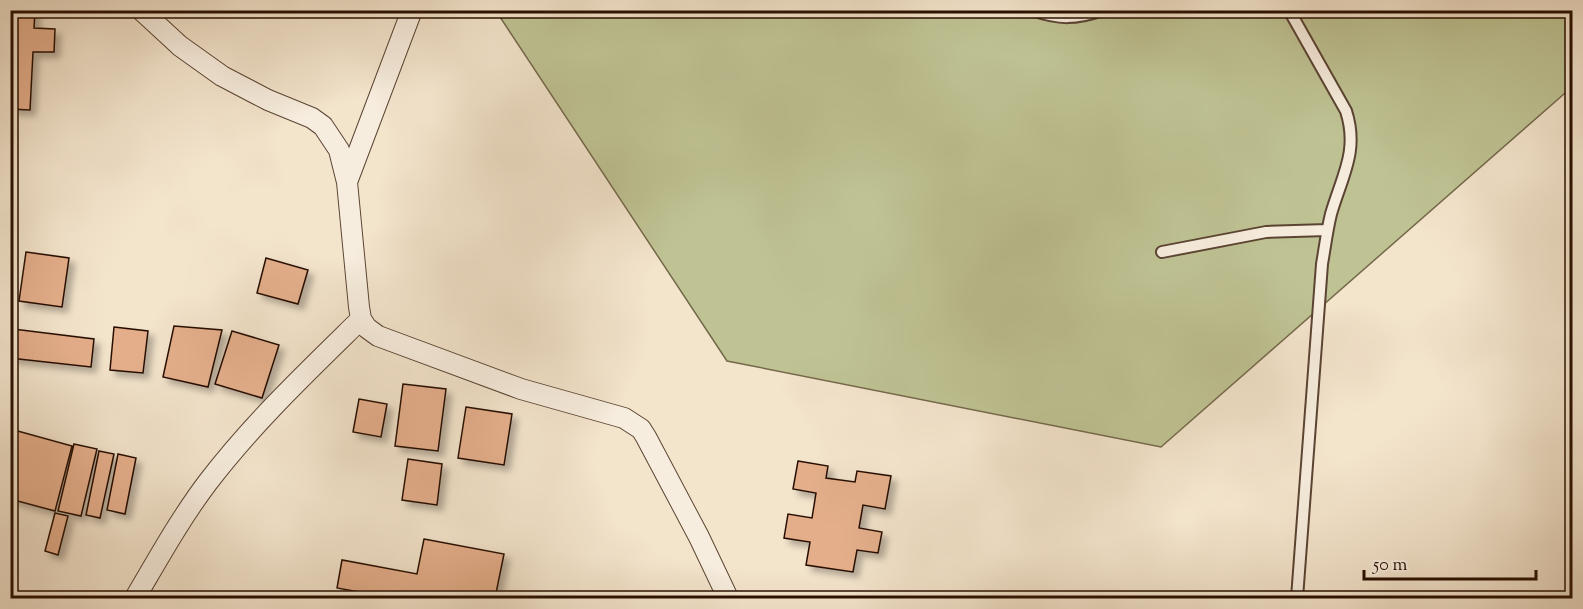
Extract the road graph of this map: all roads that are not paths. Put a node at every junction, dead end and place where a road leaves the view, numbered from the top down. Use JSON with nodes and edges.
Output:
{"nodes":[{"id":1,"x":141,"y":10,"type":"edge"},
{"id":2,"x":412,"y":10,"type":"edge"},
{"id":3,"x":1032,"y":10,"type":"edge"},
{"id":4,"x":1103,"y":10,"type":"edge"},
{"id":5,"x":1289,"y":10,"type":"edge"},
{"id":6,"x":347,"y":182,"type":"junction"},
{"id":7,"x":1327,"y":230,"type":"junction"},
{"id":8,"x":1162,"y":252,"type":"dead end"},
{"id":9,"x":361,"y":319,"type":"junction"},
{"id":10,"x":135,"y":598,"type":"edge"},
{"id":11,"x":728,"y":598,"type":"edge"},
{"id":12,"x":1298,"y":598,"type":"edge"}],
"edges":[{"from":1,"to":6,"type":"street"},
{"from":2,"to":6,"type":"street"},
{"from":3,"to":4,"type":"lane"},
{"from":5,"to":7,"type":"lane"},
{"from":6,"to":9,"type":"street"},
{"from":7,"to":8,"type":"lane"},
{"from":7,"to":12,"type":"lane"},
{"from":9,"to":10,"type":"street"},
{"from":9,"to":11,"type":"street"}]}
